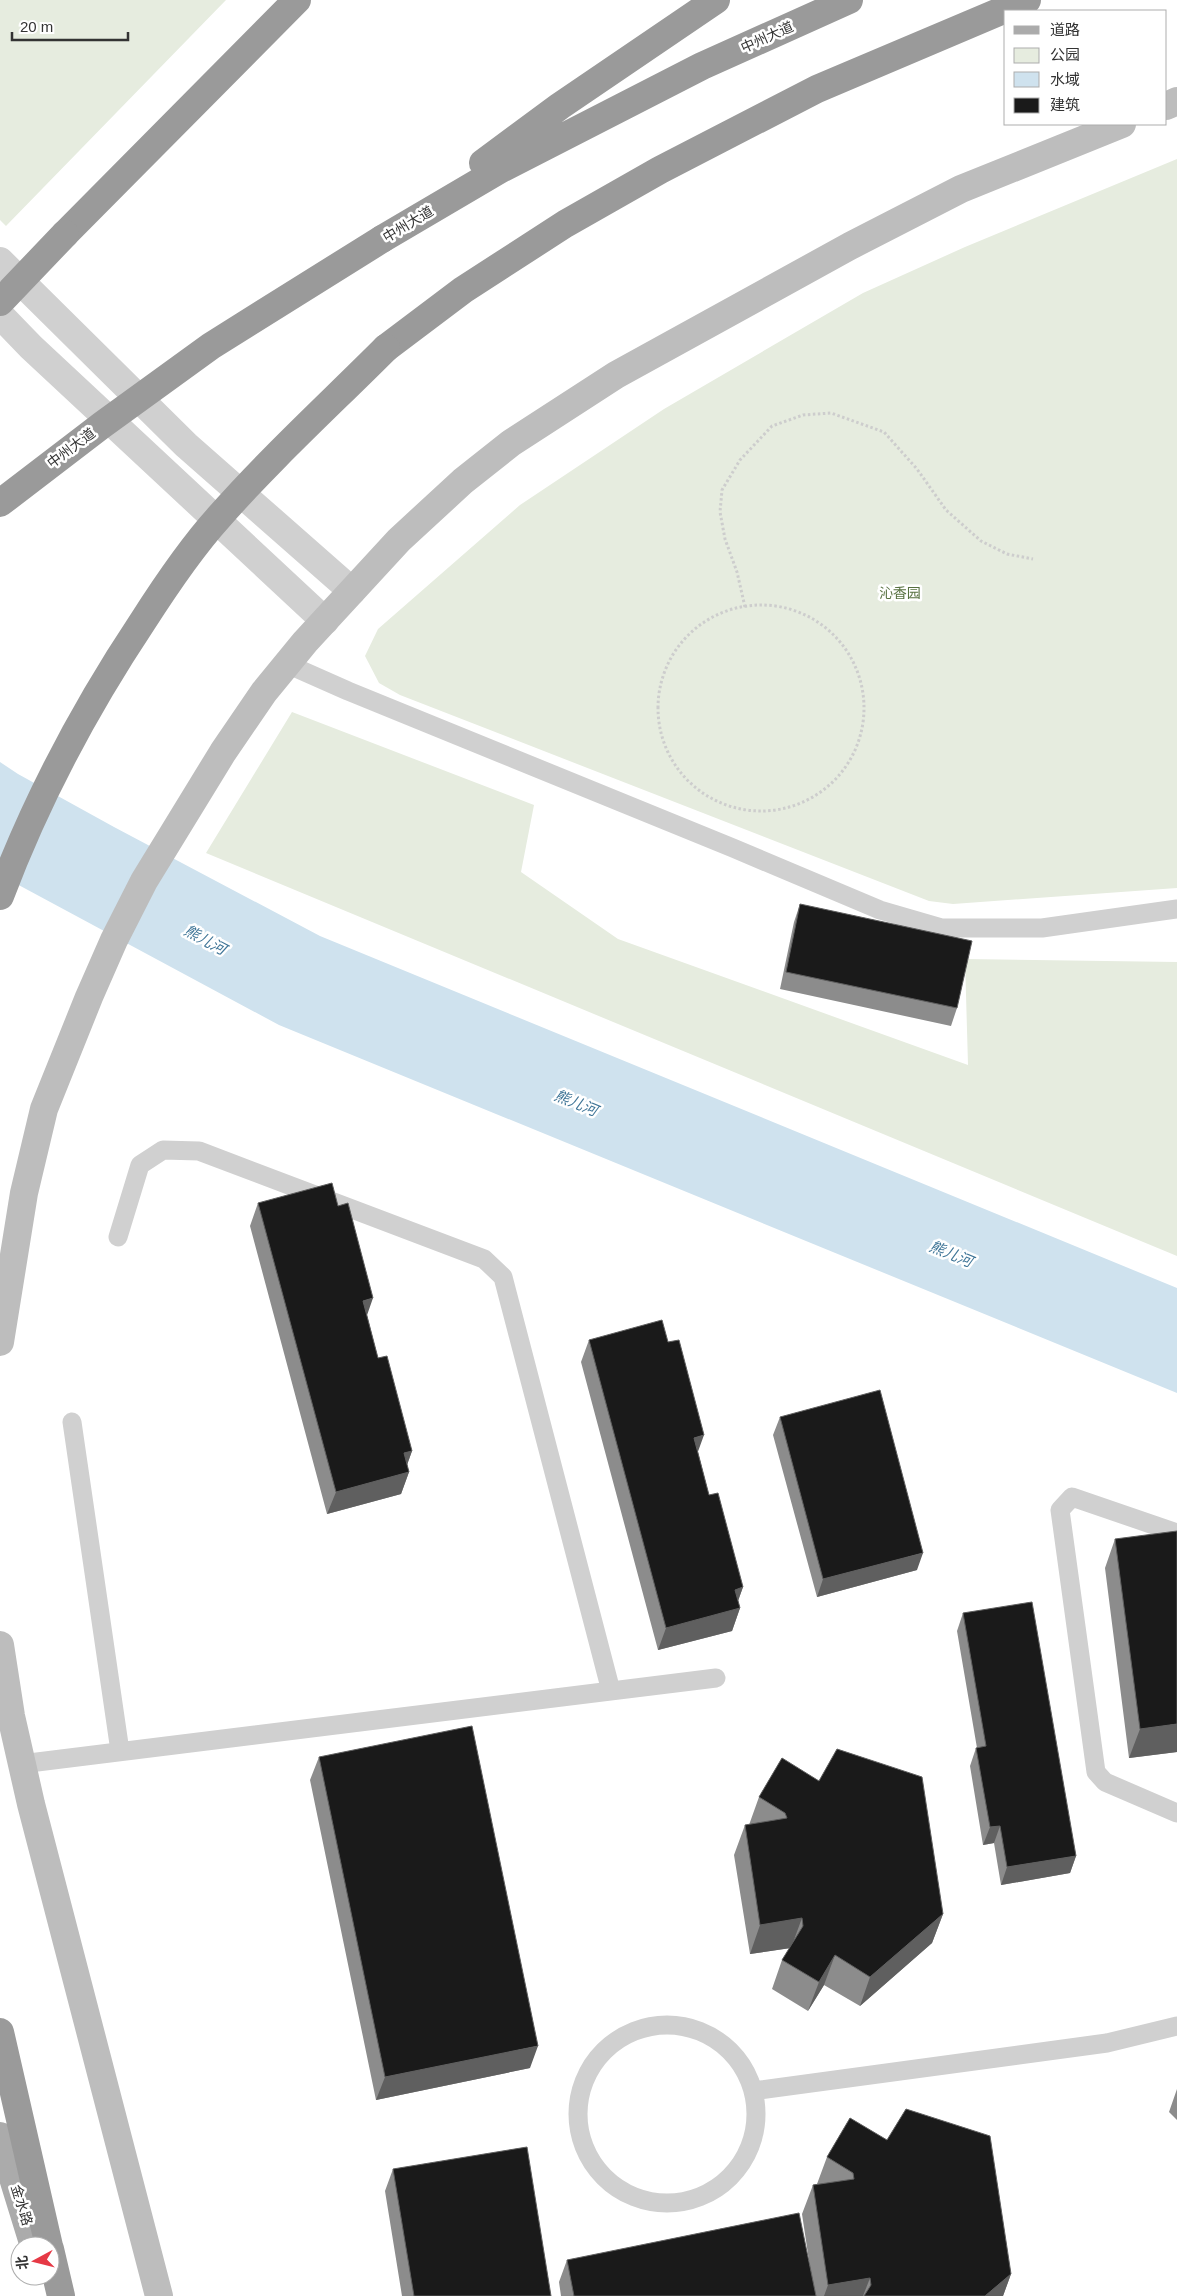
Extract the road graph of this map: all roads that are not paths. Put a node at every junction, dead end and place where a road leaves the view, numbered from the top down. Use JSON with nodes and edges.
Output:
{"nodes":[{"id":1,"x":297,"y":0,"type":"edge"},
{"id":2,"x":716,"y":0,"type":"edge"},
{"id":3,"x":849,"y":0,"type":"edge"},
{"id":4,"x":1027,"y":0,"type":"edge"},
{"id":5,"x":1120,"y":125,"type":"edge"},
{"id":6,"x":382,"y":239,"type":"junction"},
{"id":7,"x":0,"y":261,"type":"edge"},
{"id":8,"x":0,"y":302,"type":"edge"},
{"id":9,"x":0,"y":315,"type":"edge"},
{"id":10,"x":0,"y":503,"type":"edge"},
{"id":11,"x":352,"y":591,"type":"junction"},
{"id":12,"x":325,"y":621,"type":"junction"},
{"id":13,"x":287,"y":664,"type":"junction"},
{"id":14,"x":0,"y":896,"type":"edge"},
{"id":15,"x":1177,"y":909,"type":"edge"},
{"id":16,"x":118,"y":1238,"type":"dead end"},
{"id":17,"x":0,"y":1342,"type":"edge"},
{"id":18,"x":72,"y":1422,"type":"dead end"},
{"id":19,"x":1177,"y":1533,"type":"edge"},
{"id":20,"x":0,"y":1645,"type":"edge"},
{"id":21,"x":716,"y":1678,"type":"dead end"},
{"id":22,"x":610,"y":1691,"type":"junction"},
{"id":23,"x":120,"y":1752,"type":"junction"},
{"id":24,"x":21,"y":1764,"type":"junction"},
{"id":25,"x":1177,"y":1813,"type":"edge"},
{"id":26,"x":1177,"y":2026,"type":"edge"},
{"id":27,"x":0,"y":2032,"type":"edge"},
{"id":28,"x":754,"y":2091,"type":"junction"},
{"id":29,"x":0,"y":2136,"type":"edge"},
{"id":30,"x":31,"y":2236,"type":"edge"},
{"id":31,"x":47,"y":2236,"type":"edge"},
{"id":32,"x":160,"y":2296,"type":"edge"}],
"edges":[{"from":1,"to":8,"type":"highway","bridge":true},
{"from":2,"to":6,"type":"highway"},
{"from":3,"to":6,"type":"highway","name":"中州大道"},
{"from":4,"to":14,"type":"highway","bridge":true},
{"from":5,"to":11,"type":"street"},
{"from":6,"to":10,"type":"highway","name":"中州大道","bridge":true},
{"from":7,"to":11,"type":"street"},
{"from":9,"to":12,"type":"street"},
{"from":11,"to":12,"type":"street"},
{"from":12,"to":13,"type":"street"},
{"from":13,"to":15,"type":"lane"},
{"from":13,"to":17,"type":"street"},
{"from":16,"to":22,"type":"lane"},
{"from":18,"to":23,"type":"lane"},
{"from":19,"to":25,"type":"lane"},
{"from":20,"to":24,"type":"street"},
{"from":21,"to":22,"type":"lane"},
{"from":22,"to":23,"type":"lane"},
{"from":23,"to":24,"type":"lane"},
{"from":24,"to":32,"type":"street"},
{"from":26,"to":28,"type":"lane"},
{"from":27,"to":31,"type":"highway"},
{"from":28,"to":28,"type":"lane"},
{"from":29,"to":30,"type":"main road","name":"金水路"}]}
